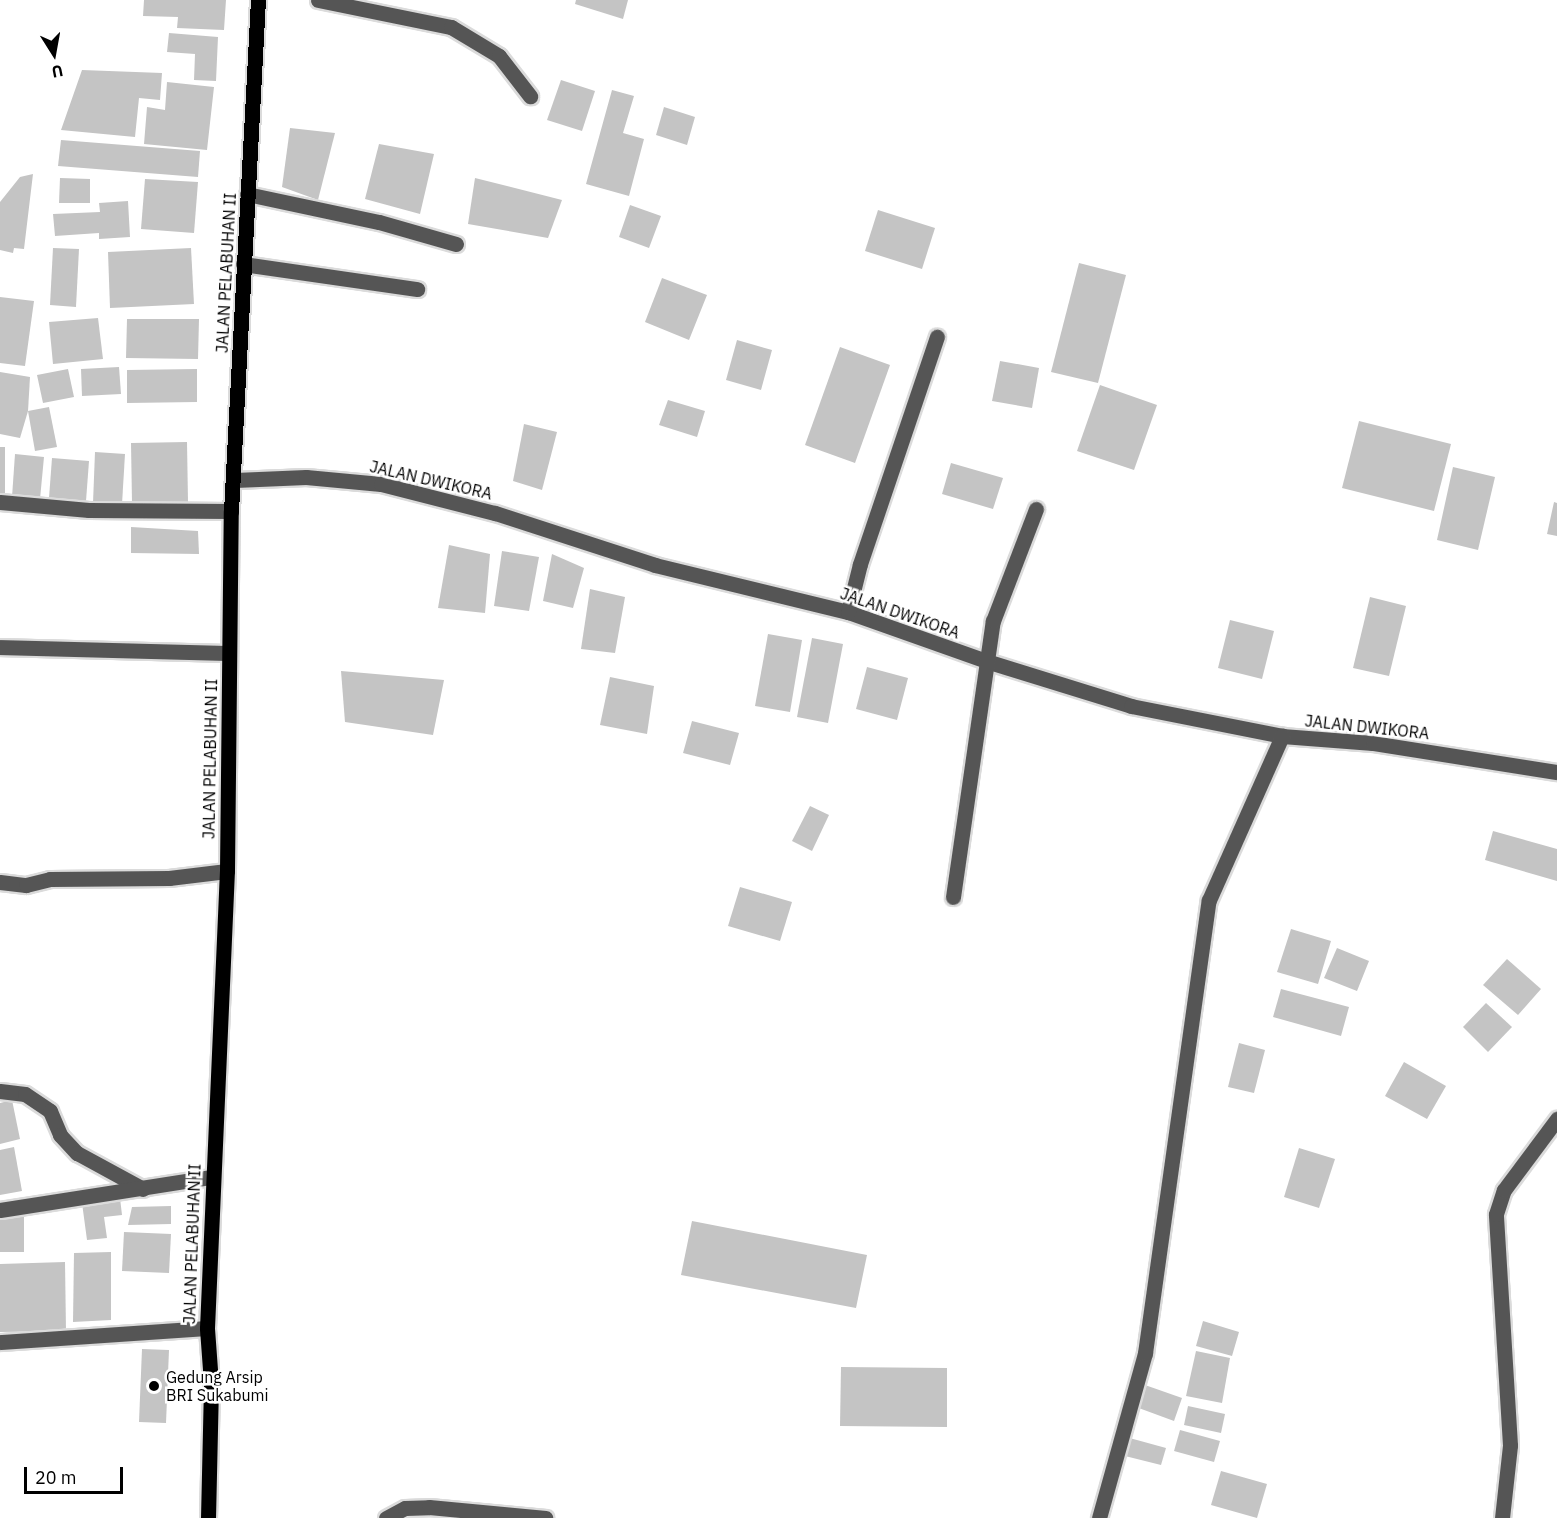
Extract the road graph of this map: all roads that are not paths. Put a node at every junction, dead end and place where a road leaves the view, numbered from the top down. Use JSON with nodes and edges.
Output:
{"nodes":[{"id":1,"x":258,"y":0,"type":"edge"},
{"id":2,"x":318,"y":0,"type":"edge"},
{"id":3,"x":530,"y":96,"type":"dead end"},
{"id":4,"x":247,"y":194,"type":"junction"},
{"id":5,"x":456,"y":244,"type":"dead end"},
{"id":6,"x":243,"y":264,"type":"junction"},
{"id":7,"x":417,"y":289,"type":"dead end"},
{"id":8,"x":937,"y":337,"type":"dead end"},
{"id":9,"x":236,"y":480,"type":"junction"},
{"id":10,"x":0,"y":502,"type":"edge"},
{"id":11,"x":1036,"y":509,"type":"dead end"},
{"id":12,"x":231,"y":511,"type":"junction"},
{"id":13,"x":848,"y":612,"type":"junction"},
{"id":14,"x":0,"y":647,"type":"edge"},
{"id":15,"x":229,"y":653,"type":"junction"},
{"id":16,"x":986,"y":661,"type":"junction"},
{"id":17,"x":1282,"y":736,"type":"junction"},
{"id":18,"x":1557,"y":772,"type":"edge"},
{"id":19,"x":227,"y":871,"type":"junction"},
{"id":20,"x":0,"y":882,"type":"edge"},
{"id":21,"x":953,"y":897,"type":"dead end"},
{"id":22,"x":0,"y":1091,"type":"edge"},
{"id":23,"x":1557,"y":1119,"type":"edge"},
{"id":24,"x":211,"y":1177,"type":"junction"},
{"id":25,"x":143,"y":1188,"type":"junction"},
{"id":26,"x":0,"y":1210,"type":"edge"},
{"id":27,"x":207,"y":1328,"type":"junction"},
{"id":28,"x":0,"y":1342,"type":"edge"},
{"id":29,"x":208,"y":1518,"type":"edge"},
{"id":30,"x":386,"y":1518,"type":"edge"},
{"id":31,"x":545,"y":1518,"type":"edge"},
{"id":32,"x":1099,"y":1518,"type":"edge"},
{"id":33,"x":1502,"y":1518,"type":"edge"}],
"edges":[{"from":1,"to":4,"type":"main road","name":"JALAN PELABUHAN II"},
{"from":2,"to":3,"type":"street"},
{"from":4,"to":5,"type":"street"},
{"from":4,"to":6,"type":"main road","name":"JALAN PELABUHAN II"},
{"from":6,"to":7,"type":"street"},
{"from":6,"to":9,"type":"main road","name":"JALAN PELABUHAN II"},
{"from":8,"to":13,"type":"street"},
{"from":9,"to":12,"type":"main road","name":"JALAN PELABUHAN II"},
{"from":9,"to":13,"type":"street","name":"JALAN DWIKORA"},
{"from":10,"to":12,"type":"street"},
{"from":11,"to":16,"type":"street"},
{"from":12,"to":15,"type":"main road","name":"JALAN PELABUHAN II"},
{"from":13,"to":16,"type":"street","name":"JALAN DWIKORA"},
{"from":14,"to":15,"type":"street"},
{"from":15,"to":19,"type":"main road","name":"JALAN PELABUHAN II"},
{"from":16,"to":17,"type":"street","name":"JALAN DWIKORA"},
{"from":16,"to":21,"type":"street"},
{"from":17,"to":18,"type":"street","name":"JALAN DWIKORA"},
{"from":17,"to":32,"type":"street"},
{"from":19,"to":20,"type":"street"},
{"from":19,"to":24,"type":"main road","name":"JALAN PELABUHAN II"},
{"from":22,"to":25,"type":"street"},
{"from":23,"to":33,"type":"street"},
{"from":24,"to":25,"type":"street"},
{"from":24,"to":27,"type":"main road","name":"JALAN PELABUHAN II"},
{"from":25,"to":26,"type":"street"},
{"from":27,"to":28,"type":"street"},
{"from":27,"to":29,"type":"main road","name":"JALAN PELABUHAN II"},
{"from":30,"to":31,"type":"street"}]}
